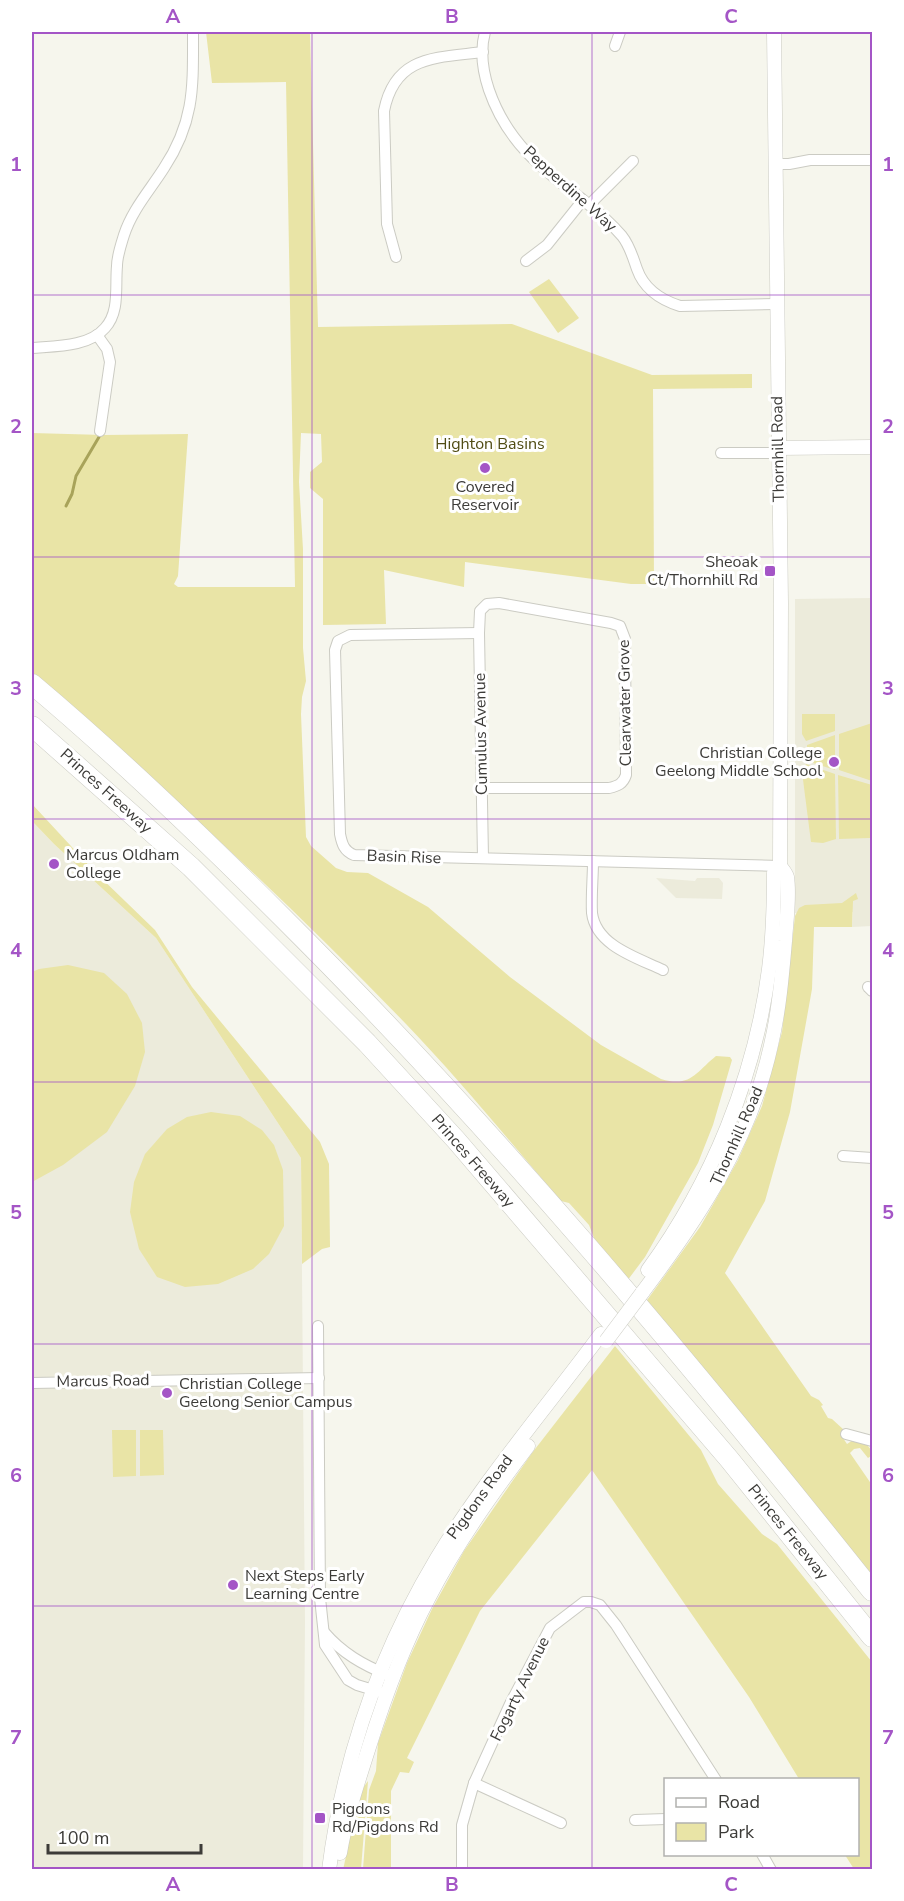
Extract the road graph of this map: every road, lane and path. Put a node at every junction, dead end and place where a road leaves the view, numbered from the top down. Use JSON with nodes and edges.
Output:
{"nodes":[{"id":1,"x":192,"y":32,"type":"edge"},
{"id":2,"x":485,"y":32,"type":"edge"},
{"id":3,"x":620,"y":32,"type":"edge"},
{"id":4,"x":774,"y":32,"type":"edge"},
{"id":5,"x":615,"y":46,"type":"dead end"},
{"id":6,"x":483,"y":52,"type":"junction"},
{"id":7,"x":873,"y":160,"type":"edge"},
{"id":8,"x":633,"y":161,"type":"dead end"},
{"id":9,"x":775,"y":164,"type":"junction"},
{"id":10,"x":586,"y":203,"type":"junction"},
{"id":11,"x":396,"y":256,"type":"dead end"},
{"id":12,"x":526,"y":261,"type":"dead end"},
{"id":13,"x":776,"y":304,"type":"junction"},
{"id":14,"x":97,"y":335,"type":"junction"},
{"id":15,"x":32,"y":348,"type":"edge"},
{"id":16,"x":100,"y":431,"type":"dead end"},
{"id":17,"x":873,"y":447,"type":"edge"},
{"id":18,"x":778,"y":450,"type":"junction"},
{"id":19,"x":721,"y":453,"type":"dead end"},
{"id":20,"x":480,"y":611,"type":"joint"},
{"id":21,"x":479,"y":633,"type":"junction"},
{"id":22,"x":32,"y":684,"type":"edge"},
{"id":23,"x":32,"y":726,"type":"edge"},
{"id":24,"x":482,"y":788,"type":"junction"},
{"id":25,"x":483,"y":858,"type":"junction"},
{"id":26,"x":593,"y":861,"type":"junction"},
{"id":27,"x":780,"y":866,"type":"junction"},
{"id":28,"x":663,"y":970,"type":"dead end"},
{"id":29,"x":843,"y":1156,"type":"dead end"},
{"id":30,"x":873,"y":1158,"type":"edge"},
{"id":31,"x":318,"y":1326,"type":"dead end"},
{"id":32,"x":604,"y":1338,"type":"joint"},
{"id":33,"x":319,"y":1378,"type":"junction"},
{"id":34,"x":32,"y":1383,"type":"edge"},
{"id":35,"x":846,"y":1434,"type":"dead end"},
{"id":36,"x":873,"y":1441,"type":"edge"},
{"id":37,"x":873,"y":1591,"type":"edge"},
{"id":38,"x":324,"y":1632,"type":"junction"},
{"id":39,"x":873,"y":1637,"type":"edge"},
{"id":40,"x":386,"y":1675,"type":"junction"},
{"id":41,"x":373,"y":1690,"type":"junction"},
{"id":42,"x":387,"y":1694,"type":"junction"},
{"id":43,"x":715,"y":1778,"type":"edge"},
{"id":44,"x":474,"y":1783,"type":"junction"},
{"id":45,"x":635,"y":1820,"type":"dead end"},
{"id":46,"x":664,"y":1820,"type":"edge"},
{"id":47,"x":561,"y":1823,"type":"dead end"},
{"id":48,"x":763,"y":1856,"type":"edge"},
{"id":49,"x":329,"y":1869,"type":"edge"},
{"id":50,"x":338,"y":1869,"type":"edge"},
{"id":51,"x":462,"y":1869,"type":"edge"},
{"id":52,"x":771,"y":1869,"type":"edge"}],
"edges":[{"from":1,"to":14,"type":"street"},
{"from":2,"to":6,"type":"street","name":"Pepperdine Way"},
{"from":3,"to":5,"type":"street"},
{"from":4,"to":9,"type":"street","name":"Thornhill Road"},
{"from":6,"to":10,"type":"street","name":"Pepperdine Way"},
{"from":6,"to":11,"type":"street"},
{"from":7,"to":9,"type":"street"},
{"from":8,"to":10,"type":"street"},
{"from":9,"to":13,"type":"street","name":"Thornhill Road"},
{"from":10,"to":12,"type":"street"},
{"from":10,"to":13,"type":"street","name":"Pepperdine Way"},
{"from":13,"to":18,"type":"street","name":"Thornhill Road"},
{"from":14,"to":15,"type":"street"},
{"from":14,"to":16,"type":"street"},
{"from":17,"to":18,"type":"street"},
{"from":18,"to":19,"type":"street"},
{"from":18,"to":27,"type":"street","name":"Thornhill Road"},
{"from":20,"to":21,"type":"street","name":"Cumulus Avenue"},
{"from":20,"to":24,"type":"street","name":"Clearwater Grove"},
{"from":21,"to":24,"type":"street","name":"Cumulus Avenue"},
{"from":21,"to":25,"type":"street","name":"Basin Rise"},
{"from":22,"to":37,"type":"highway","name":"Princes Freeway"},
{"from":23,"to":39,"type":"highway","name":"Princes Freeway"},
{"from":24,"to":25,"type":"street","name":"Cumulus Avenue"},
{"from":25,"to":26,"type":"street","name":"Basin Rise"},
{"from":26,"to":27,"type":"street","name":"Basin Rise"},
{"from":26,"to":28,"type":"street"},
{"from":27,"to":32,"type":"street","name":"Thornhill Road"},
{"from":29,"to":30,"type":"street"},
{"from":31,"to":33,"type":"street"},
{"from":32,"to":40,"type":"street","name":"Pigdons Road"},
{"from":33,"to":34,"type":"street","name":"Marcus Road"},
{"from":33,"to":38,"type":"street"},
{"from":35,"to":36,"type":"street"},
{"from":38,"to":40,"type":"street"},
{"from":38,"to":41,"type":"street"},
{"from":40,"to":41,"type":"street","name":"Pigdons Road"},
{"from":40,"to":42,"type":"street","name":"Pigdons Road"},
{"from":41,"to":42,"type":"street"},
{"from":41,"to":49,"type":"street","name":"Pigdons Road"},
{"from":42,"to":50,"type":"street","name":"Pigdons Road"},
{"from":43,"to":44,"type":"street","name":"Fogarty Avenue"},
{"from":44,"to":47,"type":"street"},
{"from":44,"to":51,"type":"street","name":"Fogarty Avenue"},
{"from":45,"to":46,"type":"street"},
{"from":48,"to":52,"type":"street"}]}
